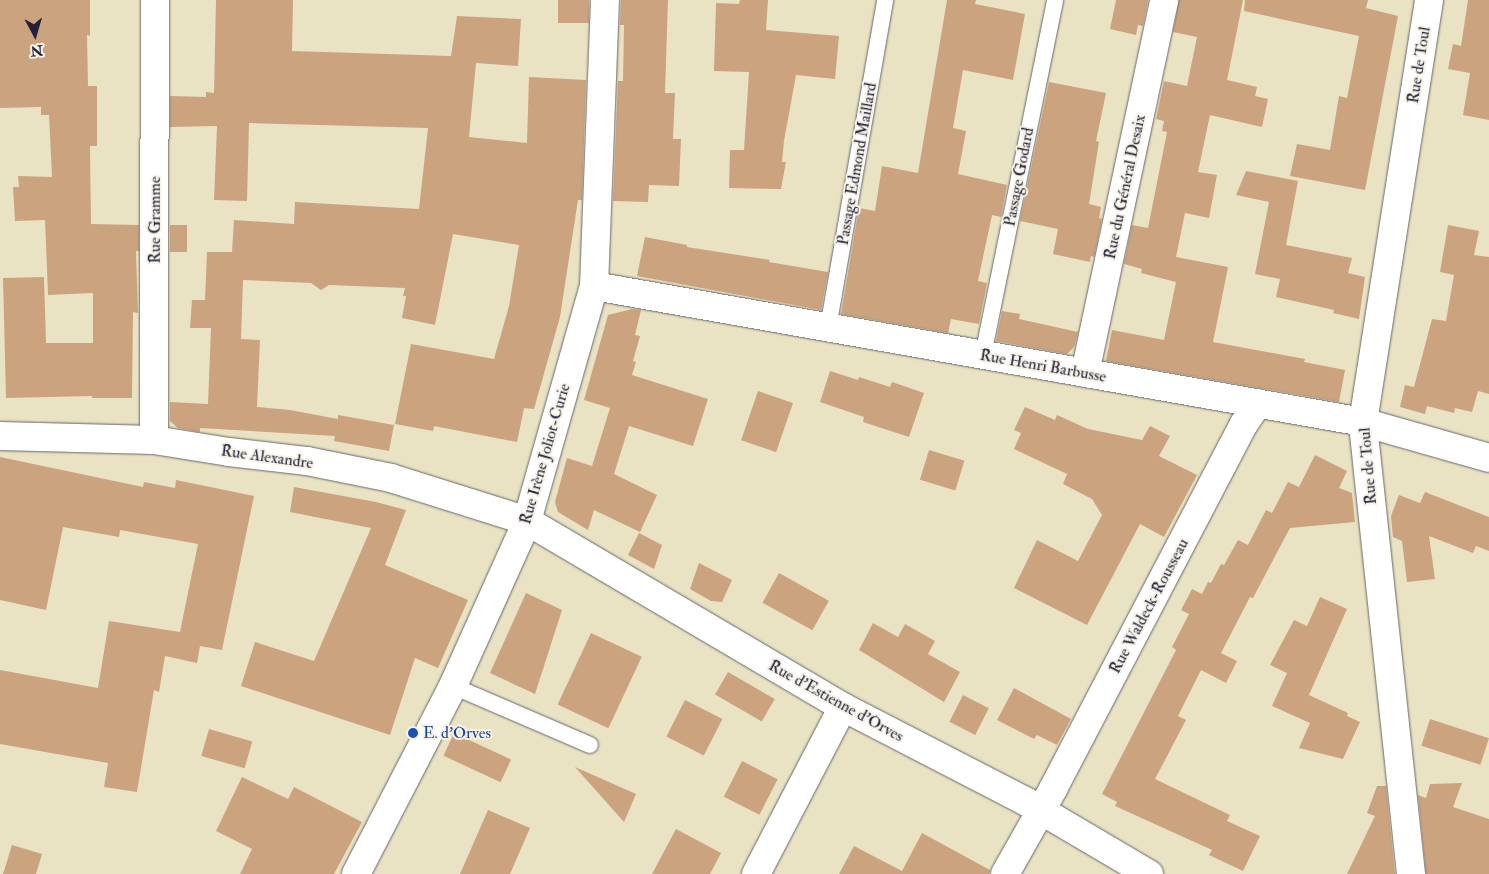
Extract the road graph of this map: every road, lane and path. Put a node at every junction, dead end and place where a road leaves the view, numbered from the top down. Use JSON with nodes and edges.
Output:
{"nodes":[{"id":1,"x":155,"y":0,"type":"edge"},
{"id":2,"x":605,"y":0,"type":"edge"},
{"id":3,"x":885,"y":0,"type":"edge"},
{"id":4,"x":1055,"y":0,"type":"edge"},
{"id":5,"x":1164,"y":0,"type":"edge"},
{"id":6,"x":1429,"y":0,"type":"edge"},
{"id":7,"x":594,"y":286,"type":"junction"},
{"id":8,"x":828,"y":328,"type":"junction"},
{"id":9,"x":982,"y":355,"type":"junction"},
{"id":10,"x":1085,"y":373,"type":"junction"},
{"id":11,"x":1258,"y":403,"type":"junction"},
{"id":12,"x":1363,"y":422,"type":"junction"},
{"id":13,"x":0,"y":436,"type":"edge"},
{"id":14,"x":154,"y":440,"type":"junction"},
{"id":15,"x":1489,"y":458,"type":"edge"},
{"id":16,"x":527,"y":521,"type":"junction"},
{"id":17,"x":454,"y":686,"type":"junction"},
{"id":18,"x":843,"y":707,"type":"junction"},
{"id":19,"x":590,"y":745,"type":"dead end"},
{"id":20,"x":1041,"y":810,"type":"junction"},
{"id":21,"x":356,"y":874,"type":"edge"},
{"id":22,"x":756,"y":874,"type":"edge"},
{"id":23,"x":1005,"y":874,"type":"edge"},
{"id":24,"x":1150,"y":874,"type":"edge"},
{"id":25,"x":1411,"y":874,"type":"edge"}],
"edges":[{"from":1,"to":14,"type":"street","name":"Rue Gramme"},
{"from":2,"to":7,"type":"street","name":"Rue Irène Joliot-Curie"},
{"from":3,"to":8,"type":"lane","name":"Passage Edmond Maillard"},
{"from":4,"to":9,"type":"lane","name":"Passage Godard"},
{"from":5,"to":10,"type":"street","name":"Rue du Général Desaix"},
{"from":6,"to":12,"type":"street","name":"Rue de Toul"},
{"from":7,"to":8,"type":"street","name":"Rue Henri Barbusse"},
{"from":7,"to":16,"type":"street","name":"Rue Irène Joliot-Curie"},
{"from":8,"to":9,"type":"street","name":"Rue Henri Barbusse"},
{"from":9,"to":10,"type":"street","name":"Rue Henri Barbusse"},
{"from":10,"to":11,"type":"street","name":"Rue Henri Barbusse"},
{"from":11,"to":12,"type":"street","name":"Rue Henri Barbusse"},
{"from":11,"to":20,"type":"street","name":"Rue Waldeck-Rousseau"},
{"from":12,"to":15,"type":"street","name":"Rue Henri Barbusse"},
{"from":12,"to":25,"type":"street","name":"Rue de Toul"},
{"from":13,"to":14,"type":"street","name":"Rue Alexandre"},
{"from":14,"to":16,"type":"street","name":"Rue Alexandre"},
{"from":16,"to":17,"type":"street","name":"Rue Irène Joliot-Curie"},
{"from":16,"to":18,"type":"street","name":"Rue d'Estienne d'Orves"},
{"from":17,"to":19,"type":"lane"},
{"from":17,"to":21,"type":"street","name":"Rue Irène Joliot-Curie"},
{"from":18,"to":20,"type":"street","name":"Rue d'Estienne d'Orves"},
{"from":18,"to":22,"type":"street"},
{"from":20,"to":23,"type":"street","name":"Rue Waldeck-Rousseau"},
{"from":20,"to":24,"type":"street","name":"Rue d'Estienne d'Orves"}]}
